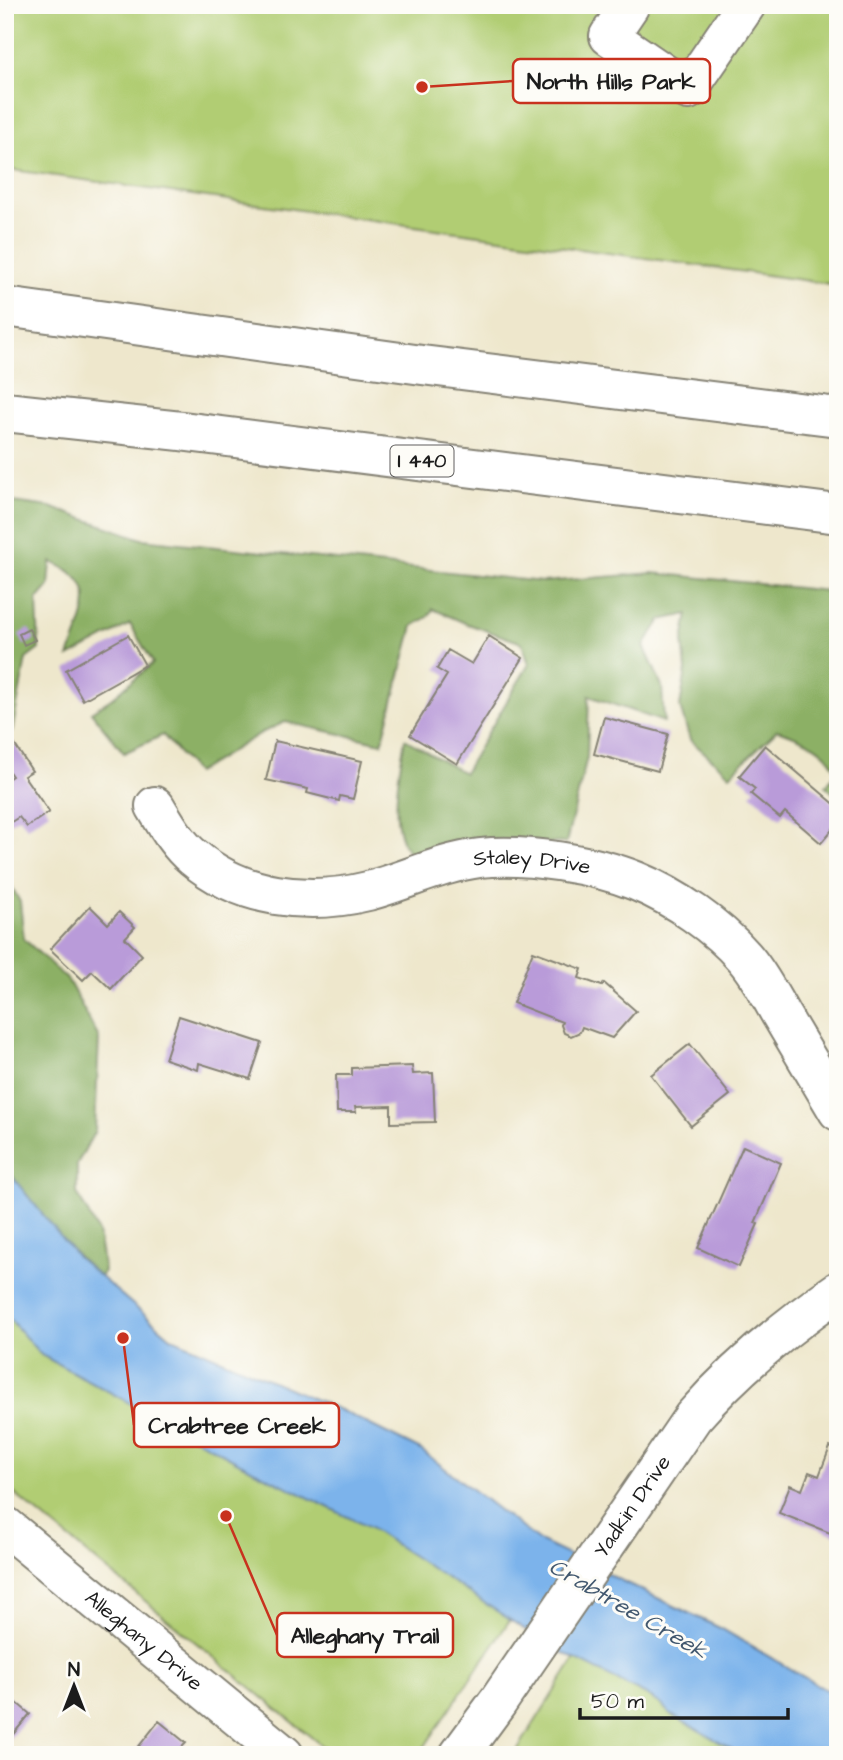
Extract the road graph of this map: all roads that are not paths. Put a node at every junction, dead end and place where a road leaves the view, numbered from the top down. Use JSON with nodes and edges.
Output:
{"nodes":[{"id":1,"x":630,"y":5,"type":"edge"},
{"id":2,"x":746,"y":5,"type":"edge"},
{"id":3,"x":5,"y":307,"type":"edge"},
{"id":4,"x":5,"y":412,"type":"edge"},
{"id":5,"x":838,"y":417,"type":"edge"},
{"id":6,"x":838,"y":514,"type":"edge"},
{"id":7,"x":155,"y":806,"type":"dead end"},
{"id":8,"x":838,"y":1111,"type":"edge"},
{"id":9,"x":838,"y":1291,"type":"edge"},
{"id":10,"x":5,"y":1526,"type":"edge"},
{"id":11,"x":284,"y":1755,"type":"edge"},
{"id":12,"x":459,"y":1755,"type":"edge"}],
"edges":[{"from":1,"to":2,"type":"main road"},
{"from":3,"to":5,"type":"main road"},
{"from":4,"to":6,"type":"main road","number":"I 440"},
{"from":7,"to":8,"type":"main road","name":"Staley Drive"},
{"from":9,"to":12,"type":"main road","name":"Yadkin Drive"},
{"from":10,"to":11,"type":"main road","name":"Alleghany Drive"}]}
